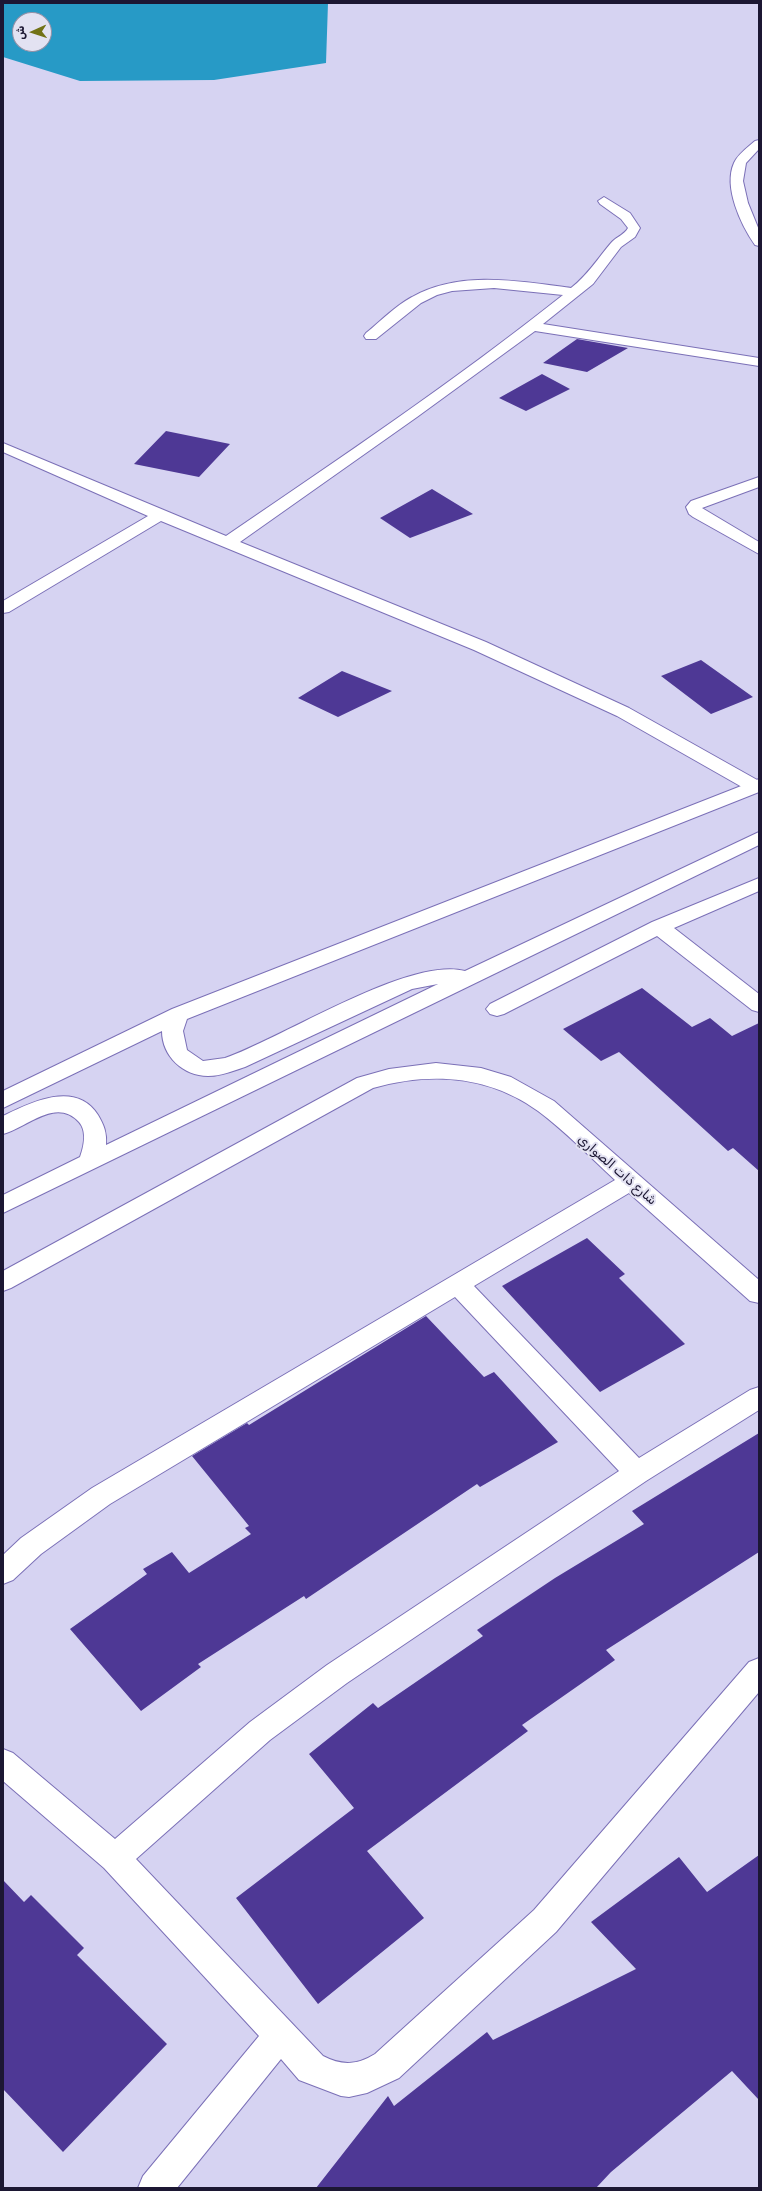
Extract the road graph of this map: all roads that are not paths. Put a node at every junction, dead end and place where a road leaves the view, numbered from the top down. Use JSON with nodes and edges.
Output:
{"nodes":[{"id":1,"x":759,"y":143,"type":"edge"},
{"id":2,"x":604,"y":201,"type":"dead end"},
{"id":3,"x":755,"y":227,"type":"edge"},
{"id":4,"x":759,"y":242,"type":"edge"},
{"id":5,"x":574,"y":292,"type":"junction"},
{"id":6,"x":532,"y":326,"type":"junction"},
{"id":7,"x":371,"y":336,"type":"dead end"},
{"id":8,"x":759,"y":362,"type":"edge"},
{"id":9,"x":3,"y":447,"type":"edge"},
{"id":10,"x":759,"y":482,"type":"edge"},
{"id":11,"x":160,"y":516,"type":"junction"},
{"id":12,"x":229,"y":542,"type":"junction"},
{"id":13,"x":758,"y":547,"type":"edge"},
{"id":14,"x":3,"y":608,"type":"edge"},
{"id":15,"x":757,"y":786,"type":"edge"},
{"id":16,"x":759,"y":838,"type":"edge"},
{"id":17,"x":759,"y":884,"type":"edge"},
{"id":18,"x":659,"y":927,"type":"junction"},
{"id":19,"x":469,"y":977,"type":"junction"},
{"id":20,"x":759,"y":1005,"type":"edge"},
{"id":21,"x":497,"y":1009,"type":"dead end"},
{"id":22,"x":179,"y":1014,"type":"junction"},
{"id":23,"x":3,"y":1100,"type":"edge"},
{"id":24,"x":3,"y":1126,"type":"edge"},
{"id":25,"x":89,"y":1163,"type":"junction"},
{"id":26,"x":631,"y":1182,"type":"junction"},
{"id":27,"x":3,"y":1205,"type":"edge"},
{"id":28,"x":3,"y":1282,"type":"edge"},
{"id":29,"x":458,"y":1285,"type":"junction"},
{"id":30,"x":759,"y":1294,"type":"edge"},
{"id":31,"x":759,"y":1397,"type":"edge"},
{"id":32,"x":637,"y":1473,"type":"junction"},
{"id":33,"x":3,"y":1572,"type":"edge"},
{"id":34,"x":759,"y":1671,"type":"edge"},
{"id":35,"x":3,"y":1763,"type":"edge"},
{"id":36,"x":115,"y":1858,"type":"junction"},
{"id":37,"x":281,"y":2034,"type":"junction"},
{"id":38,"x":155,"y":2188,"type":"edge"}],
"edges":[{"from":1,"to":3,"type":"street"},
{"from":2,"to":5,"type":"street"},
{"from":3,"to":4,"type":"street"},
{"from":5,"to":6,"type":"street"},
{"from":5,"to":7,"type":"street"},
{"from":6,"to":8,"type":"street"},
{"from":6,"to":12,"type":"street"},
{"from":9,"to":11,"type":"street"},
{"from":10,"to":13,"type":"street"},
{"from":11,"to":12,"type":"street"},
{"from":11,"to":14,"type":"street"},
{"from":12,"to":15,"type":"street"},
{"from":15,"to":22,"type":"street"},
{"from":16,"to":19,"type":"street"},
{"from":17,"to":18,"type":"street"},
{"from":18,"to":20,"type":"street"},
{"from":18,"to":21,"type":"street"},
{"from":19,"to":22,"type":"street"},
{"from":19,"to":25,"type":"street"},
{"from":22,"to":23,"type":"street"},
{"from":24,"to":25,"type":"street"},
{"from":25,"to":27,"type":"street"},
{"from":26,"to":28,"type":"street","name":"شارع ذات الصواري"},
{"from":26,"to":29,"type":"street"},
{"from":26,"to":30,"type":"street","name":"شارع ذات الصواري"},
{"from":29,"to":32,"type":"street"},
{"from":29,"to":33,"type":"street"},
{"from":31,"to":32,"type":"street"},
{"from":32,"to":36,"type":"street"},
{"from":34,"to":37,"type":"street"},
{"from":35,"to":36,"type":"street"},
{"from":36,"to":37,"type":"street"},
{"from":37,"to":38,"type":"street"}]}
